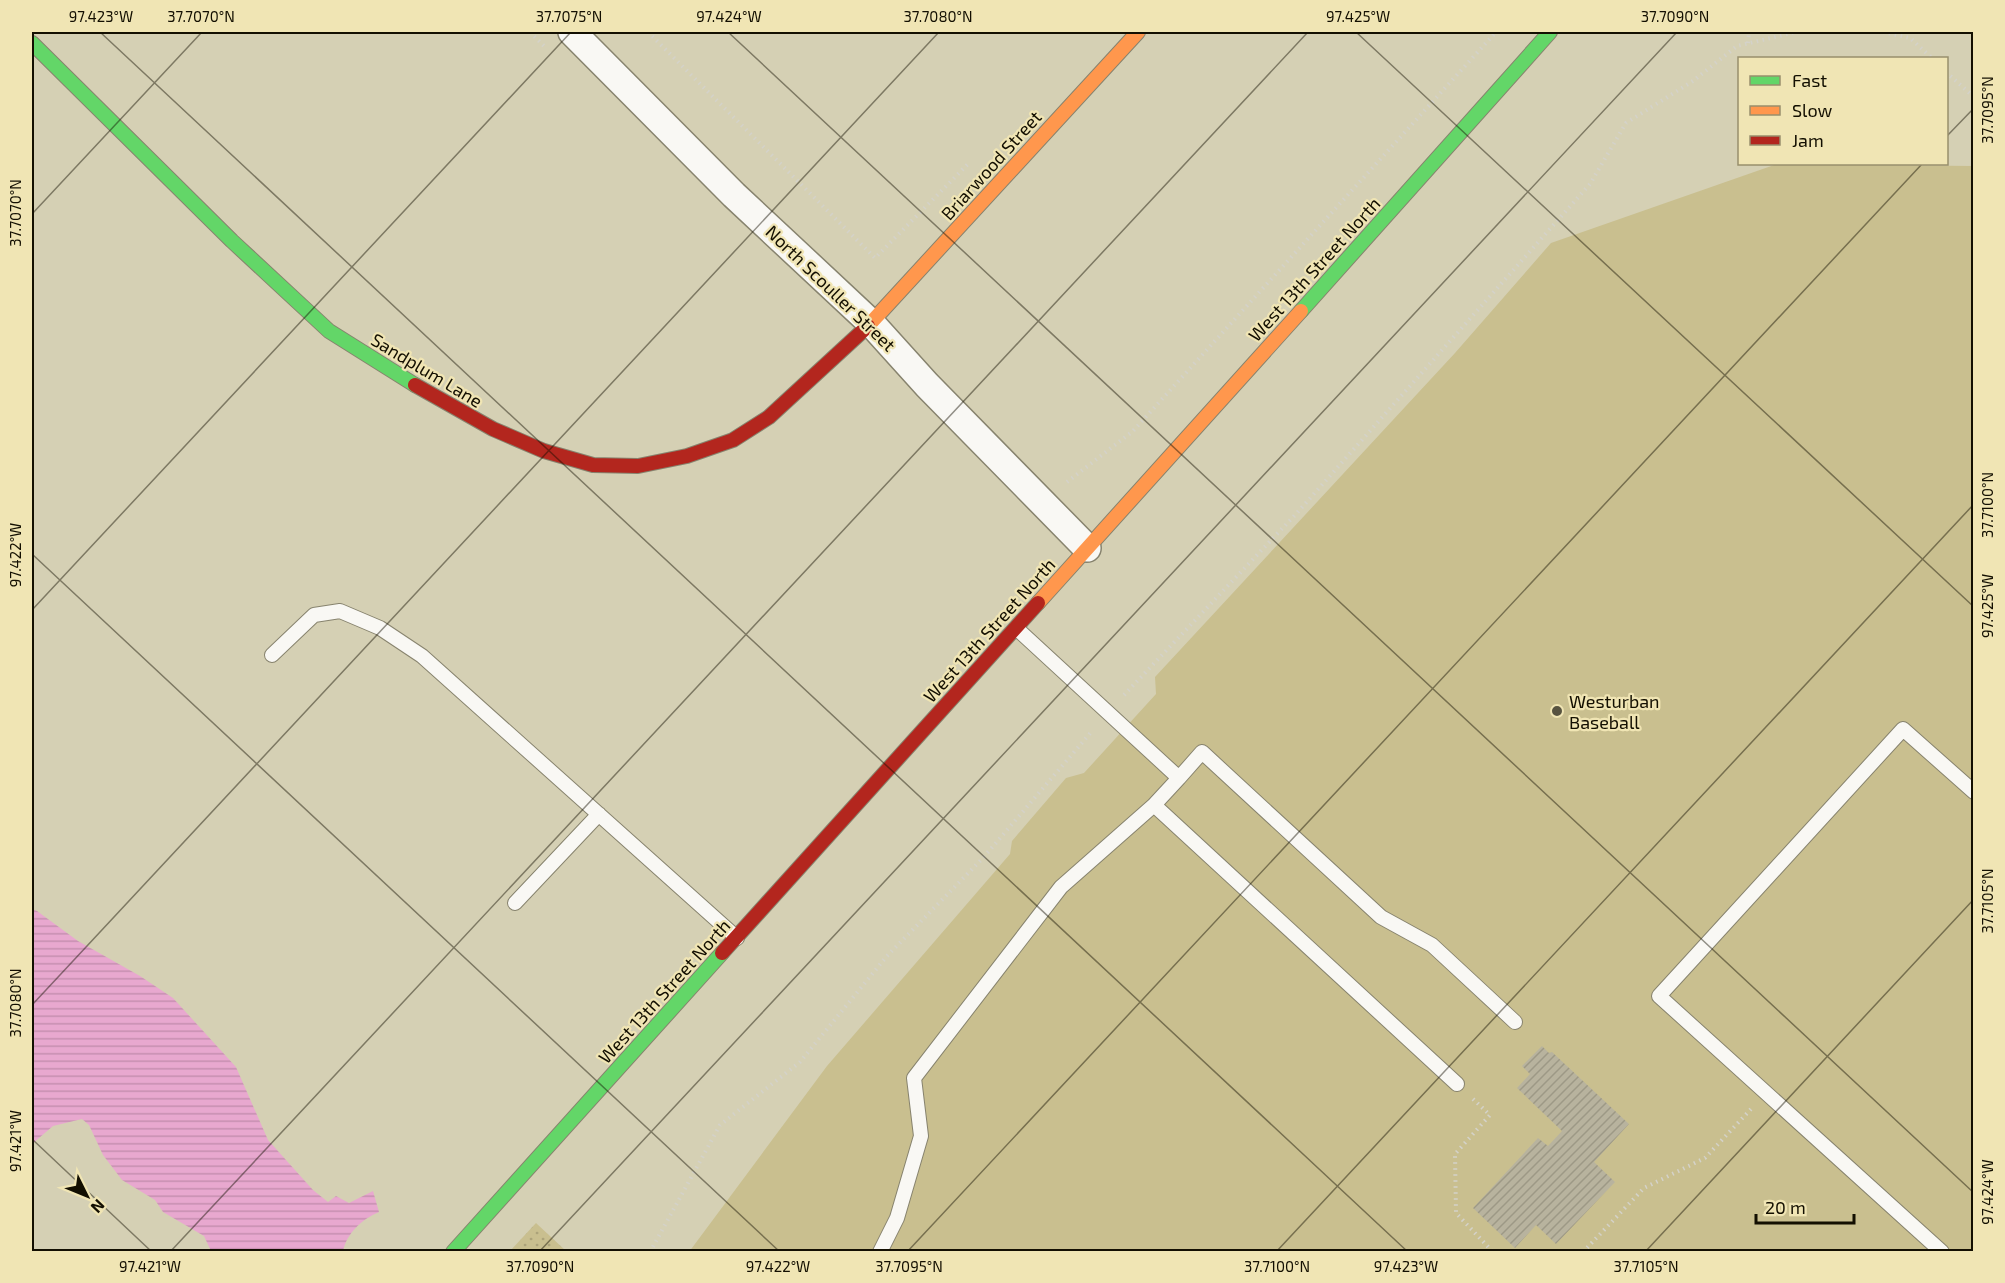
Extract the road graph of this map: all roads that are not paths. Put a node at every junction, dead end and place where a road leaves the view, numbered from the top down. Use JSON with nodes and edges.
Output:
{"nodes":[{"id":1,"x":572,"y":32,"type":"edge"},
{"id":2,"x":1138,"y":32,"type":"edge"},
{"id":3,"x":1550,"y":32,"type":"edge"},
{"id":4,"x":32,"y":43,"type":"edge"},
{"id":5,"x":871,"y":323,"type":"junction"},
{"id":6,"x":1087,"y":548,"type":"junction"},
{"id":7,"x":1016,"y":628,"type":"junction"},
{"id":8,"x":272,"y":655,"type":"dead end"},
{"id":9,"x":1179,"y":778,"type":"junction"},
{"id":10,"x":1974,"y":792,"type":"edge"},
{"id":11,"x":1154,"y":805,"type":"junction"},
{"id":12,"x":599,"y":814,"type":"junction"},
{"id":13,"x":515,"y":903,"type":"dead end"},
{"id":14,"x":736,"y":938,"type":"junction"},
{"id":15,"x":1515,"y":1022,"type":"dead end"},
{"id":16,"x":1457,"y":1084,"type":"road end"},
{"id":17,"x":453,"y":1251,"type":"edge"},
{"id":18,"x":880,"y":1251,"type":"edge"},
{"id":19,"x":1942,"y":1251,"type":"edge"}],
"edges":[{"from":1,"to":5,"type":"street","name":"North Scouller Street"},
{"from":2,"to":5,"type":"street","name":"Briarwood Street"},
{"from":3,"to":6,"type":"street","name":"West 13th Street North"},
{"from":4,"to":5,"type":"street","name":"Sandplum Lane"},
{"from":5,"to":6,"type":"street","name":"North Scouller Street"},
{"from":6,"to":7,"type":"street","name":"West 13th Street North"},
{"from":7,"to":9,"type":"lane"},
{"from":7,"to":14,"type":"street","name":"West 13th Street North"},
{"from":8,"to":12,"type":"lane"},
{"from":9,"to":11,"type":"lane"},
{"from":9,"to":15,"type":"lane"},
{"from":10,"to":19,"type":"lane"},
{"from":11,"to":16,"type":"lane"},
{"from":11,"to":18,"type":"lane"},
{"from":12,"to":13,"type":"lane"},
{"from":12,"to":14,"type":"lane"},
{"from":14,"to":17,"type":"street","name":"West 13th Street North"}]}
